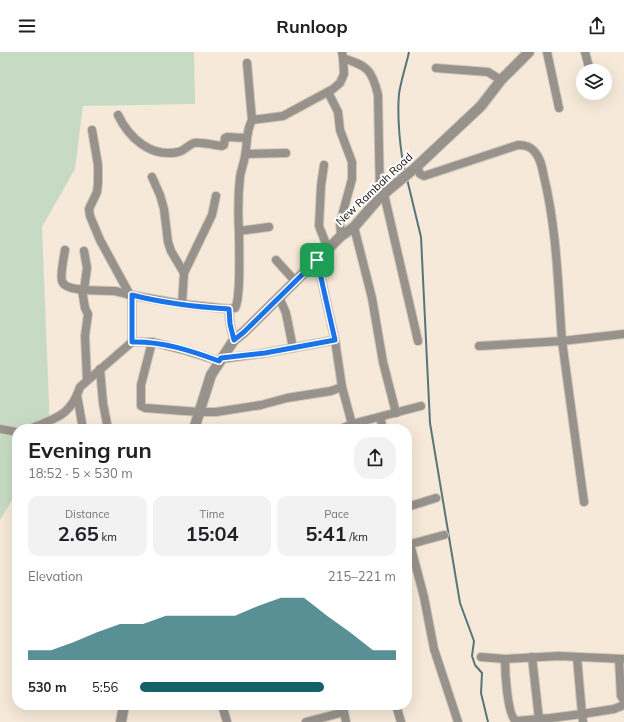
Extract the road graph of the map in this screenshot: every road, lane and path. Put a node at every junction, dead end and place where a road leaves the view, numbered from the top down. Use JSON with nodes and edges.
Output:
{"nodes":[{"id":1,"x":529,"y":52,"type":"edge"},
{"id":2,"x":547,"y":52,"type":"edge"},
{"id":3,"x":585,"y":52,"type":"edge"},
{"id":4,"x":342,"y":55,"type":"edge"},
{"id":5,"x":247,"y":62,"type":"dead end"},
{"id":6,"x":588,"y":64,"type":"edge"},
{"id":7,"x":436,"y":68,"type":"dead end"},
{"id":8,"x":501,"y":80,"type":"junction"},
{"id":9,"x":328,"y":92,"type":"junction"},
{"id":10,"x":559,"y":108,"type":"dead end"},
{"id":11,"x":118,"y":115,"type":"dead end"},
{"id":12,"x":252,"y":120,"type":"junction"},
{"id":13,"x":92,"y":130,"type":"dead end"},
{"id":14,"x":246,"y":138,"type":"junction"},
{"id":15,"x":246,"y":154,"type":"junction"},
{"id":16,"x":286,"y":154,"type":"dead end"},
{"id":17,"x":324,"y":165,"type":"dead end"},
{"id":18,"x":416,"y":167,"type":"junction"},
{"id":19,"x":152,"y":177,"type":"dead end"},
{"id":20,"x":385,"y":193,"type":"junction"},
{"id":21,"x":216,"y":196,"type":"dead end"},
{"id":22,"x":269,"y":227,"type":"dead end"},
{"id":23,"x":354,"y":227,"type":"junction"},
{"id":24,"x":238,"y":231,"type":"junction"},
{"id":25,"x":341,"y":236,"type":"junction"},
{"id":26,"x":328,"y":249,"type":"junction"},
{"id":27,"x":65,"y":250,"type":"dead end"},
{"id":28,"x":84,"y":251,"type":"dead end"},
{"id":29,"x":276,"y":260,"type":"dead end"},
{"id":30,"x":317,"y":260,"type":"junction"},
{"id":31,"x":184,"y":273,"type":"junction"},
{"id":32,"x":295,"y":282,"type":"junction"},
{"id":33,"x":83,"y":290,"type":"junction"},
{"id":34,"x":131,"y":295,"type":"junction"},
{"id":35,"x":279,"y":297,"type":"junction"},
{"id":36,"x":182,"y":304,"type":"junction"},
{"id":37,"x":229,"y":309,"type":"junction"},
{"id":38,"x":624,"y":334,"type":"edge"},
{"id":39,"x":234,"y":340,"type":"junction"},
{"id":40,"x":335,"y":340,"type":"junction"},
{"id":41,"x":418,"y":341,"type":"dead end"},
{"id":42,"x":562,"y":341,"type":"junction"},
{"id":43,"x":132,"y":342,"type":"junction"},
{"id":44,"x":152,"y":342,"type":"junction"},
{"id":45,"x":479,"y":346,"type":"dead end"},
{"id":46,"x":293,"y":348,"type":"junction"},
{"id":47,"x":220,"y":360,"type":"junction"},
{"id":48,"x":100,"y":369,"type":"junction"},
{"id":49,"x":87,"y":380,"type":"junction"},
{"id":50,"x":342,"y":387,"type":"junction"},
{"id":51,"x":77,"y":395,"type":"junction"},
{"id":52,"x":421,"y":406,"type":"dead end"},
{"id":53,"x":199,"y":412,"type":"junction"},
{"id":54,"x":396,"y":413,"type":"junction"},
{"id":55,"x":380,"y":417,"type":"junction"},
{"id":56,"x":50,"y":424,"type":"edge"},
{"id":57,"x":82,"y":424,"type":"edge"},
{"id":58,"x":107,"y":424,"type":"edge"},
{"id":59,"x":195,"y":424,"type":"edge"},
{"id":60,"x":352,"y":424,"type":"joint"},
{"id":61,"x":382,"y":424,"type":"edge"},
{"id":62,"x":0,"y":429,"type":"edge"},
{"id":63,"x":12,"y":431,"type":"edge"},
{"id":64,"x":436,"y":498,"type":"dead end"},
{"id":65,"x":584,"y":502,"type":"dead end"},
{"id":66,"x":412,"y":505,"type":"edge"},
{"id":67,"x":444,"y":535,"type":"dead end"},
{"id":68,"x":412,"y":544,"type":"edge"},
{"id":69,"x":412,"y":555,"type":"edge"},
{"id":70,"x":482,"y":657,"type":"dead end"},
{"id":71,"x":532,"y":657,"type":"junction"},
{"id":72,"x":577,"y":657,"type":"junction"},
{"id":73,"x":505,"y":659,"type":"junction"},
{"id":74,"x":621,"y":659,"type":"edge"},
{"id":75,"x":624,"y":701,"type":"edge"},
{"id":76,"x":624,"y":705,"type":"edge"},
{"id":77,"x":123,"y":710,"type":"edge"},
{"id":78,"x":223,"y":710,"type":"edge"},
{"id":79,"x":340,"y":710,"type":"edge"},
{"id":80,"x":343,"y":710,"type":"edge"},
{"id":81,"x":397,"y":710,"type":"edge"},
{"id":82,"x":582,"y":718,"type":"edge"},
{"id":83,"x":539,"y":719,"type":"junction"},
{"id":84,"x":121,"y":722,"type":"edge"},
{"id":85,"x":227,"y":722,"type":"edge"},
{"id":86,"x":307,"y":722,"type":"edge"},
{"id":87,"x":346,"y":722,"type":"edge"},
{"id":88,"x":401,"y":722,"type":"edge"},
{"id":89,"x":458,"y":722,"type":"edge"}],
"edges":[{"from":1,"to":8,"type":"street","name":"New Rambah Road"},
{"from":2,"to":10,"type":"street"},
{"from":3,"to":6,"type":"street"},
{"from":4,"to":9,"type":"street"},
{"from":4,"to":20,"type":"street"},
{"from":5,"to":12,"type":"street"},
{"from":7,"to":8,"type":"street"},
{"from":8,"to":18,"type":"street","name":"New Rambah Road"},
{"from":9,"to":12,"type":"street"},
{"from":9,"to":25,"type":"street"},
{"from":11,"to":14,"type":"street"},
{"from":12,"to":14,"type":"street"},
{"from":13,"to":34,"type":"street"},
{"from":14,"to":15,"type":"street"},
{"from":15,"to":16,"type":"street"},
{"from":15,"to":24,"type":"street"},
{"from":17,"to":26,"type":"street"},
{"from":18,"to":20,"type":"street","name":"New Rambah Road"},
{"from":18,"to":42,"type":"street"},
{"from":19,"to":31,"type":"street"},
{"from":20,"to":23,"type":"street","name":"New Rambah Road"},
{"from":20,"to":41,"type":"street"},
{"from":21,"to":31,"type":"street"},
{"from":22,"to":24,"type":"street"},
{"from":23,"to":25,"type":"street","name":"New Rambah Road"},
{"from":23,"to":54,"type":"street"},
{"from":24,"to":37,"type":"street"},
{"from":25,"to":26,"type":"street","name":"New Rambah Road"},
{"from":26,"to":30,"type":"street","name":"New Rambah Road"},
{"from":27,"to":33,"type":"street"},
{"from":28,"to":33,"type":"street"},
{"from":29,"to":32,"type":"street"},
{"from":30,"to":32,"type":"street","name":"New Rambah Road"},
{"from":30,"to":40,"type":"street"},
{"from":31,"to":36,"type":"street"},
{"from":32,"to":35,"type":"street","name":"New Rambah Road"},
{"from":33,"to":34,"type":"street"},
{"from":33,"to":49,"type":"street"},
{"from":34,"to":36,"type":"street"},
{"from":34,"to":43,"type":"street"},
{"from":35,"to":39,"type":"street","name":"New Rambah Road"},
{"from":35,"to":46,"type":"street"},
{"from":36,"to":37,"type":"street"},
{"from":37,"to":39,"type":"street"},
{"from":38,"to":42,"type":"street"},
{"from":39,"to":47,"type":"street","name":"New Rambah Road"},
{"from":40,"to":46,"type":"street"},
{"from":40,"to":50,"type":"street"},
{"from":42,"to":45,"type":"street"},
{"from":42,"to":65,"type":"street"},
{"from":43,"to":44,"type":"street"},
{"from":43,"to":48,"type":"street"},
{"from":44,"to":47,"type":"street"},
{"from":44,"to":53,"type":"street"},
{"from":46,"to":47,"type":"street"},
{"from":47,"to":53,"type":"street","name":"New Rambah Road"},
{"from":48,"to":49,"type":"street"},
{"from":48,"to":58,"type":"street"},
{"from":49,"to":51,"type":"street"},
{"from":50,"to":53,"type":"street"},
{"from":50,"to":60,"type":"street"},
{"from":51,"to":56,"type":"street"},
{"from":51,"to":57,"type":"street"},
{"from":52,"to":54,"type":"street"},
{"from":53,"to":59,"type":"street","name":"New Rambah Road"},
{"from":54,"to":55,"type":"street"},
{"from":55,"to":60,"type":"street"},
{"from":55,"to":61,"type":"street"},
{"from":62,"to":63,"type":"street"},
{"from":64,"to":66,"type":"street"},
{"from":67,"to":68,"type":"street"},
{"from":69,"to":89,"type":"street"},
{"from":70,"to":73,"type":"street"},
{"from":71,"to":72,"type":"street"},
{"from":71,"to":73,"type":"street"},
{"from":71,"to":83,"type":"street"},
{"from":72,"to":74,"type":"street"},
{"from":72,"to":82,"type":"street"},
{"from":73,"to":83,"type":"street"},
{"from":74,"to":75,"type":"street"},
{"from":76,"to":82,"type":"street"},
{"from":77,"to":84,"type":"street"},
{"from":78,"to":85,"type":"street"},
{"from":79,"to":86,"type":"street"},
{"from":80,"to":87,"type":"street"},
{"from":81,"to":88,"type":"street"},
{"from":82,"to":83,"type":"street"}]}
